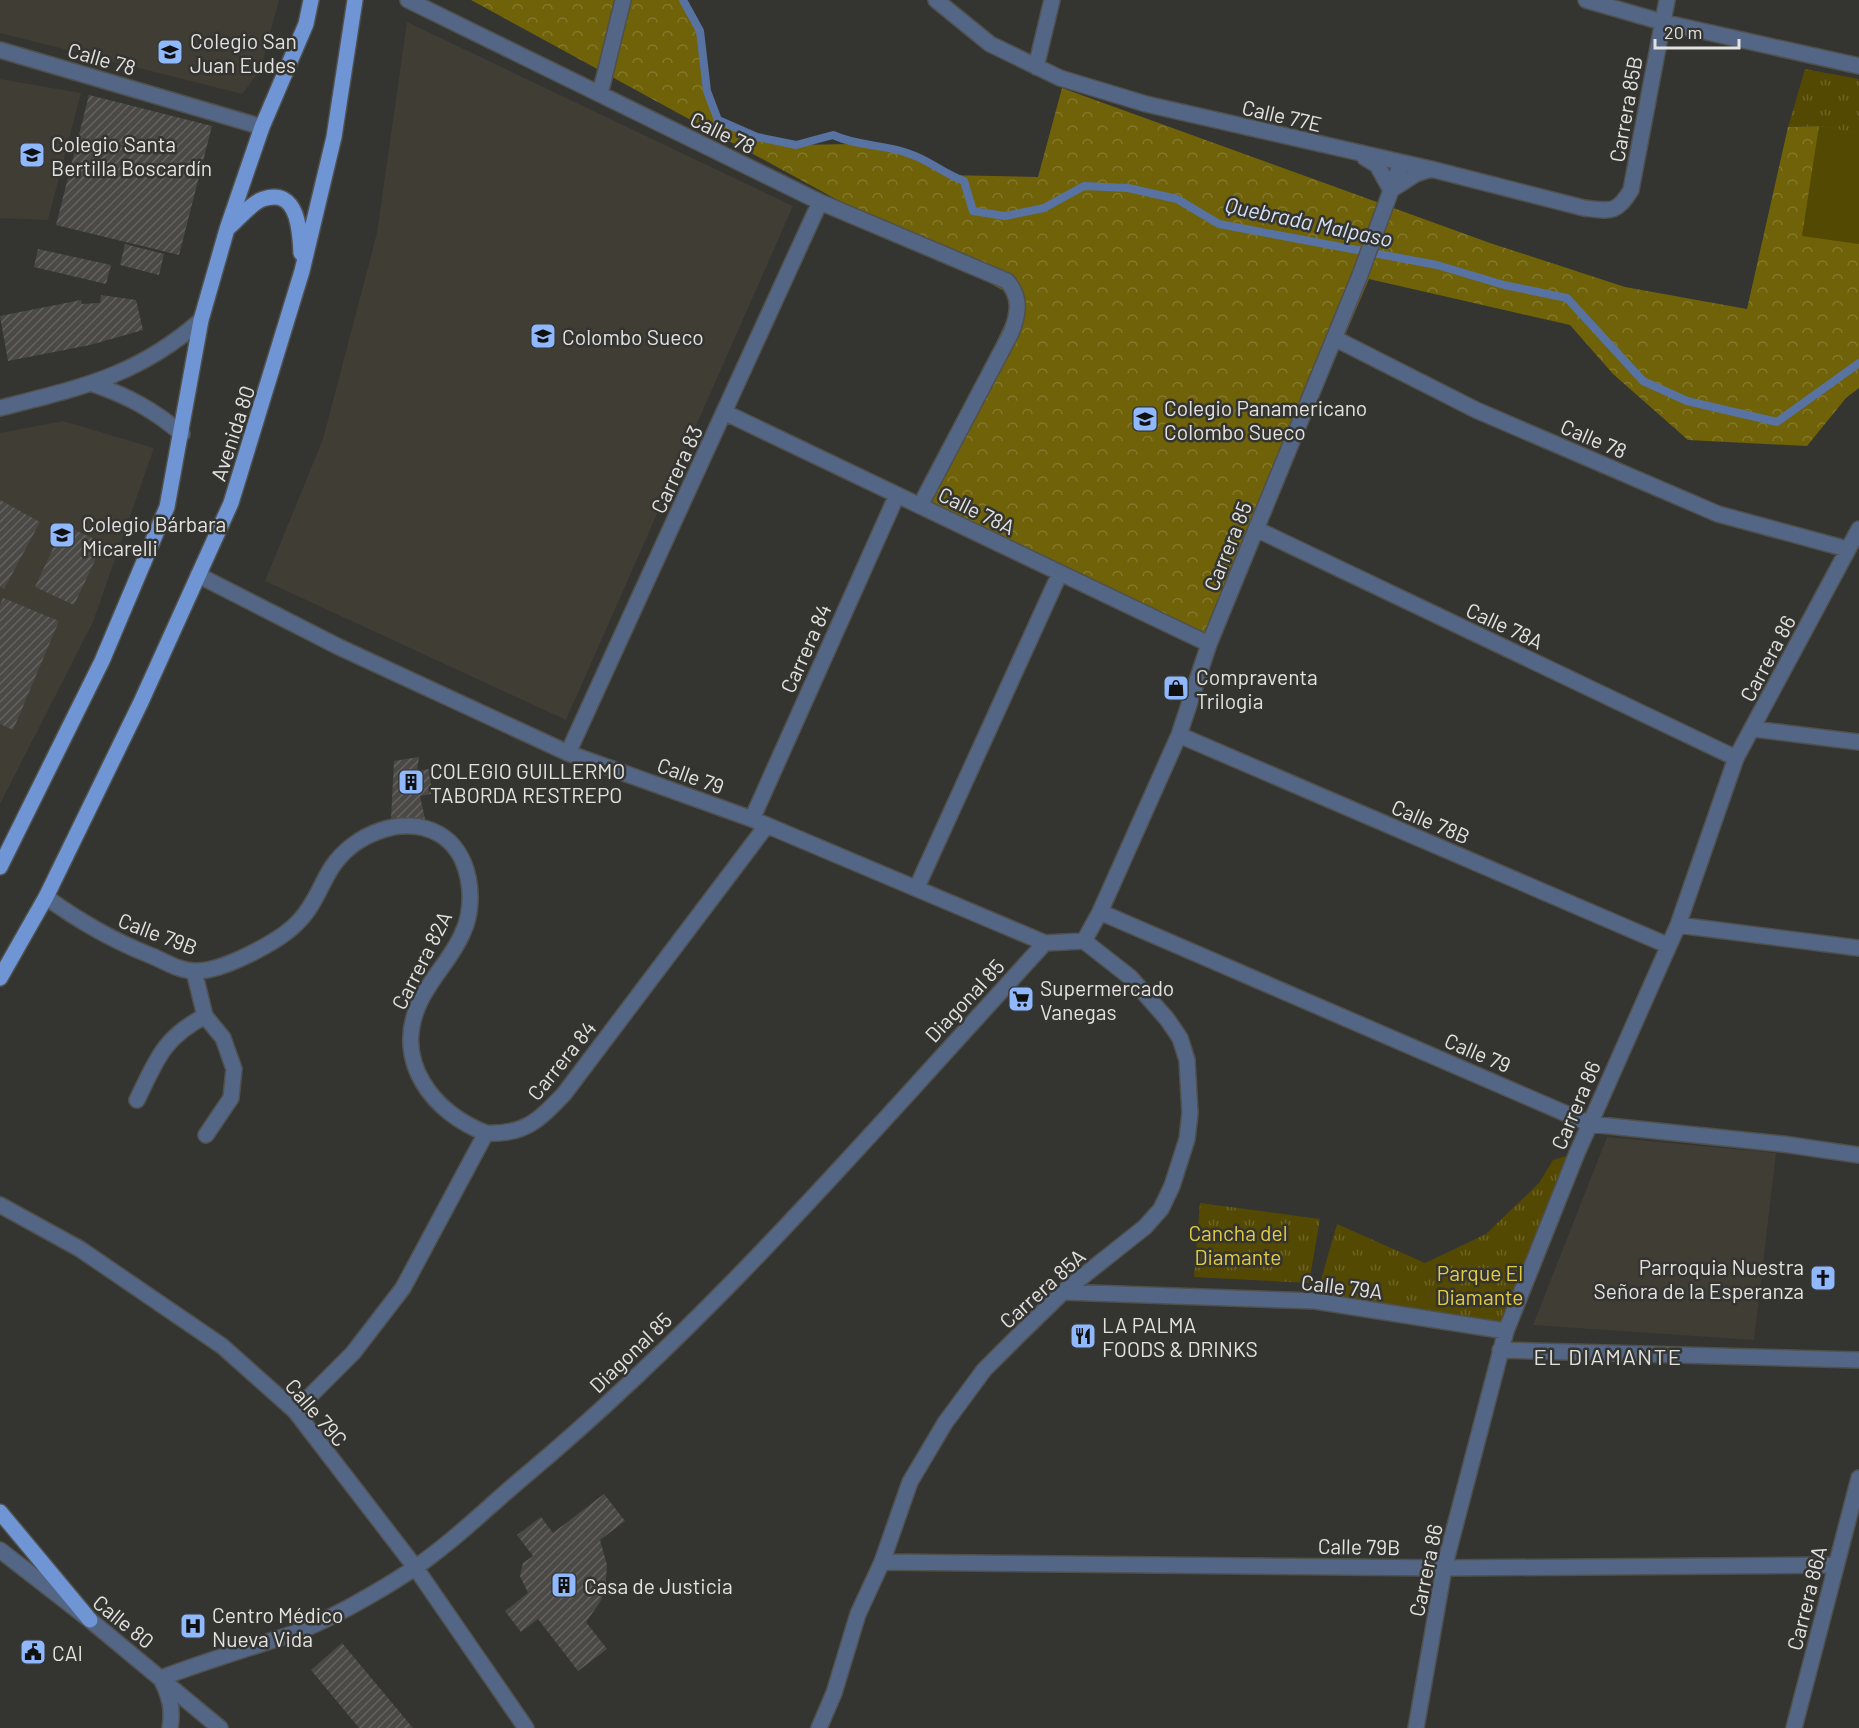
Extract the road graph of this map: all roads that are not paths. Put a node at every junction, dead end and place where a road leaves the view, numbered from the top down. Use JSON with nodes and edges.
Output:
{"nodes":[{"id":1,"x":311,"y":0,"type":"edge"},
{"id":2,"x":355,"y":0,"type":"edge"},
{"id":3,"x":408,"y":0,"type":"edge"},
{"id":4,"x":623,"y":0,"type":"edge"},
{"id":5,"x":936,"y":0,"type":"edge"},
{"id":6,"x":1052,"y":0,"type":"edge"},
{"id":7,"x":1586,"y":0,"type":"edge"},
{"id":8,"x":1667,"y":0,"type":"edge"},
{"id":9,"x":1662,"y":22,"type":"junction"},
{"id":10,"x":0,"y":50,"type":"edge"},
{"id":11,"x":1859,"y":66,"type":"edge"},
{"id":12,"x":1036,"y":67,"type":"junction"},
{"id":13,"x":600,"y":94,"type":"junction"},
{"id":14,"x":262,"y":127,"type":"junction"},
{"id":15,"x":1359,"y":154,"type":"junction"},
{"id":16,"x":1401,"y":163,"type":"junction"},
{"id":17,"x":1431,"y":169,"type":"junction"},
{"id":18,"x":1391,"y":190,"type":"junction"},
{"id":19,"x":1631,"y":190,"type":"joint"},
{"id":20,"x":820,"y":202,"type":"junction"},
{"id":21,"x":227,"y":229,"type":"junction"},
{"id":22,"x":302,"y":271,"type":"junction"},
{"id":23,"x":201,"y":320,"type":"junction"},
{"id":24,"x":1334,"y":338,"type":"junction"},
{"id":25,"x":93,"y":384,"type":"junction"},
{"id":26,"x":0,"y":408,"type":"edge"},
{"id":27,"x":726,"y":413,"type":"junction"},
{"id":28,"x":182,"y":434,"type":"junction"},
{"id":29,"x":897,"y":495,"type":"junction"},
{"id":30,"x":920,"y":506,"type":"junction"},
{"id":31,"x":1256,"y":529,"type":"junction"},
{"id":32,"x":1859,"y":529,"type":"edge"},
{"id":33,"x":1847,"y":549,"type":"junction"},
{"id":34,"x":1060,"y":573,"type":"junction"},
{"id":35,"x":198,"y":575,"type":"junction"},
{"id":36,"x":1209,"y":644,"type":"junction"},
{"id":37,"x":1754,"y":729,"type":"junction"},
{"id":38,"x":1179,"y":735,"type":"junction"},
{"id":39,"x":1859,"y":742,"type":"edge"},
{"id":40,"x":568,"y":753,"type":"junction"},
{"id":41,"x":1736,"y":758,"type":"junction"},
{"id":42,"x":752,"y":819,"type":"junction"},
{"id":43,"x":767,"y":825,"type":"junction"},
{"id":44,"x":0,"y":867,"type":"edge"},
{"id":45,"x":916,"y":887,"type":"junction"},
{"id":46,"x":46,"y":897,"type":"junction"},
{"id":47,"x":1100,"y":912,"type":"junction"},
{"id":48,"x":1678,"y":925,"type":"junction"},
{"id":49,"x":291,"y":928,"type":"joint"},
{"id":50,"x":1084,"y":941,"type":"junction"},
{"id":51,"x":1045,"y":943,"type":"junction"},
{"id":52,"x":1667,"y":945,"type":"junction"},
{"id":53,"x":1859,"y":948,"type":"edge"},
{"id":54,"x":194,"y":971,"type":"junction"},
{"id":55,"x":0,"y":978,"type":"edge"},
{"id":56,"x":205,"y":1016,"type":"junction"},
{"id":57,"x":137,"y":1100,"type":"dead end"},
{"id":58,"x":1590,"y":1124,"type":"junction"},
{"id":59,"x":486,"y":1133,"type":"junction"},
{"id":60,"x":207,"y":1135,"type":"dead end"},
{"id":61,"x":1859,"y":1155,"type":"edge"},
{"id":62,"x":0,"y":1205,"type":"edge"},
{"id":63,"x":1063,"y":1292,"type":"junction"},
{"id":64,"x":1506,"y":1331,"type":"junction"},
{"id":65,"x":1500,"y":1350,"type":"junction"},
{"id":66,"x":1859,"y":1360,"type":"edge"},
{"id":67,"x":295,"y":1412,"type":"junction"},
{"id":68,"x":1859,"y":1478,"type":"edge"},
{"id":69,"x":0,"y":1512,"type":"edge"},
{"id":70,"x":0,"y":1550,"type":"edge"},
{"id":71,"x":882,"y":1562,"type":"junction"},
{"id":72,"x":1836,"y":1565,"type":"junction"},
{"id":73,"x":415,"y":1567,"type":"junction"},
{"id":74,"x":1444,"y":1568,"type":"junction"},
{"id":75,"x":90,"y":1620,"type":"junction"},
{"id":76,"x":161,"y":1678,"type":"junction"},
{"id":77,"x":170,"y":1728,"type":"edge"},
{"id":78,"x":220,"y":1728,"type":"edge"},
{"id":79,"x":526,"y":1728,"type":"edge"},
{"id":80,"x":819,"y":1728,"type":"edge"},
{"id":81,"x":1416,"y":1728,"type":"edge"},
{"id":82,"x":1794,"y":1728,"type":"edge"}],
"edges":[{"from":1,"to":14,"type":"main road","name":"Avenida 80"},
{"from":2,"to":22,"type":"main road","name":"Avenida 80"},
{"from":3,"to":13,"type":"street","name":"Calle 78"},
{"from":4,"to":13,"type":"street"},
{"from":5,"to":12,"type":"street","name":"Calle 77E"},
{"from":6,"to":12,"type":"street"},
{"from":7,"to":9,"type":"street"},
{"from":8,"to":9,"type":"street","name":"Carrera 85B"},
{"from":9,"to":11,"type":"street"},
{"from":9,"to":19,"type":"street","name":"Carrera 85B"},
{"from":10,"to":14,"type":"street","name":"Calle 78"},
{"from":12,"to":15,"type":"street","name":"Calle 77E"},
{"from":13,"to":20,"type":"street","name":"Calle 78"},
{"from":14,"to":21,"type":"main road","name":"Avenida 80"},
{"from":15,"to":16,"type":"street","name":"Calle 77E"},
{"from":15,"to":18,"type":"street"},
{"from":16,"to":17,"type":"street","name":"Calle 77E"},
{"from":16,"to":18,"type":"street","name":"Carrera 85"},
{"from":17,"to":18,"type":"street"},
{"from":17,"to":19,"type":"street","name":"Calle 77E"},
{"from":18,"to":24,"type":"street","name":"Carrera 85"},
{"from":20,"to":27,"type":"street","name":"Carrera 83"},
{"from":20,"to":30,"type":"street","name":"Calle 78"},
{"from":21,"to":22,"type":"main road"},
{"from":21,"to":23,"type":"main road","name":"Avenida 80"},
{"from":22,"to":35,"type":"main road","name":"Avenida 80"},
{"from":23,"to":25,"type":"street"},
{"from":23,"to":28,"type":"main road","name":"Avenida 80"},
{"from":24,"to":31,"type":"street","name":"Carrera 85"},
{"from":24,"to":33,"type":"street","name":"Calle 78"},
{"from":25,"to":26,"type":"street"},
{"from":25,"to":28,"type":"street"},
{"from":27,"to":29,"type":"street","name":"Calle 78A"},
{"from":27,"to":40,"type":"street","name":"Carrera 83"},
{"from":28,"to":44,"type":"main road","name":"Avenida 80"},
{"from":29,"to":30,"type":"street","name":"Calle 78A"},
{"from":29,"to":42,"type":"street","name":"Carrera 84"},
{"from":30,"to":34,"type":"street","name":"Calle 78A"},
{"from":31,"to":36,"type":"street","name":"Carrera 85"},
{"from":31,"to":41,"type":"street","name":"Calle 78A"},
{"from":32,"to":33,"type":"street","name":"Carrera 86"},
{"from":33,"to":37,"type":"street","name":"Carrera 86"},
{"from":34,"to":36,"type":"street","name":"Calle 78A"},
{"from":34,"to":45,"type":"street"},
{"from":35,"to":40,"type":"street","name":"Calle 79"},
{"from":35,"to":46,"type":"main road","name":"Avenida 80"},
{"from":36,"to":38,"type":"street","name":"Carrera 85"},
{"from":37,"to":39,"type":"street"},
{"from":37,"to":41,"type":"street","name":"Carrera 86"},
{"from":38,"to":47,"type":"street","name":"Carrera 85"},
{"from":38,"to":52,"type":"street","name":"Calle 78B"},
{"from":40,"to":42,"type":"street","name":"Calle 79"},
{"from":41,"to":48,"type":"street","name":"Carrera 86"},
{"from":42,"to":43,"type":"street","name":"Calle 79"},
{"from":43,"to":45,"type":"street","name":"Calle 79"},
{"from":43,"to":59,"type":"street","name":"Carrera 84"},
{"from":45,"to":51,"type":"street","name":"Calle 79"},
{"from":46,"to":54,"type":"street","name":"Calle 79B"},
{"from":46,"to":55,"type":"main road","name":"Avenida 80"},
{"from":47,"to":50,"type":"street","name":"Carrera 85"},
{"from":47,"to":58,"type":"street","name":"Calle 79"},
{"from":48,"to":52,"type":"street","name":"Carrera 86"},
{"from":48,"to":53,"type":"street"},
{"from":49,"to":54,"type":"street","name":"Calle 79B"},
{"from":49,"to":59,"type":"street","name":"Carrera 82A"},
{"from":50,"to":51,"type":"street"},
{"from":50,"to":63,"type":"street","name":"Carrera 85A"},
{"from":51,"to":73,"type":"street","name":"Diagonal 85"},
{"from":52,"to":58,"type":"street","name":"Carrera 86"},
{"from":54,"to":56,"type":"street"},
{"from":56,"to":57,"type":"street"},
{"from":56,"to":60,"type":"street"},
{"from":58,"to":61,"type":"street","name":"Calle 79"},
{"from":58,"to":64,"type":"street","name":"Carrera 86"},
{"from":59,"to":67,"type":"street"},
{"from":62,"to":67,"type":"street","name":"Calle 79C"},
{"from":63,"to":64,"type":"street","name":"Calle 79A"},
{"from":63,"to":71,"type":"street","name":"Carrera 85A"},
{"from":64,"to":65,"type":"street","name":"Carrera 86"},
{"from":65,"to":66,"type":"street"},
{"from":65,"to":74,"type":"street","name":"Carrera 86"},
{"from":67,"to":73,"type":"street","name":"Calle 79C"},
{"from":68,"to":72,"type":"street","name":"Carrera 86A"},
{"from":69,"to":75,"type":"main road"},
{"from":70,"to":75,"type":"street","name":"Calle 80"},
{"from":71,"to":74,"type":"street","name":"Calle 79B"},
{"from":71,"to":80,"type":"street","name":"Carrera 85A"},
{"from":72,"to":74,"type":"street","name":"Calle 79B"},
{"from":72,"to":82,"type":"street","name":"Carrera 86A"},
{"from":73,"to":76,"type":"street","name":"Diagonal 85"},
{"from":73,"to":79,"type":"street","name":"Calle 79C"},
{"from":74,"to":81,"type":"street","name":"Carrera 86"},
{"from":75,"to":76,"type":"street","name":"Calle 80"},
{"from":76,"to":77,"type":"street"},
{"from":76,"to":78,"type":"street","name":"Calle 80"}]}
